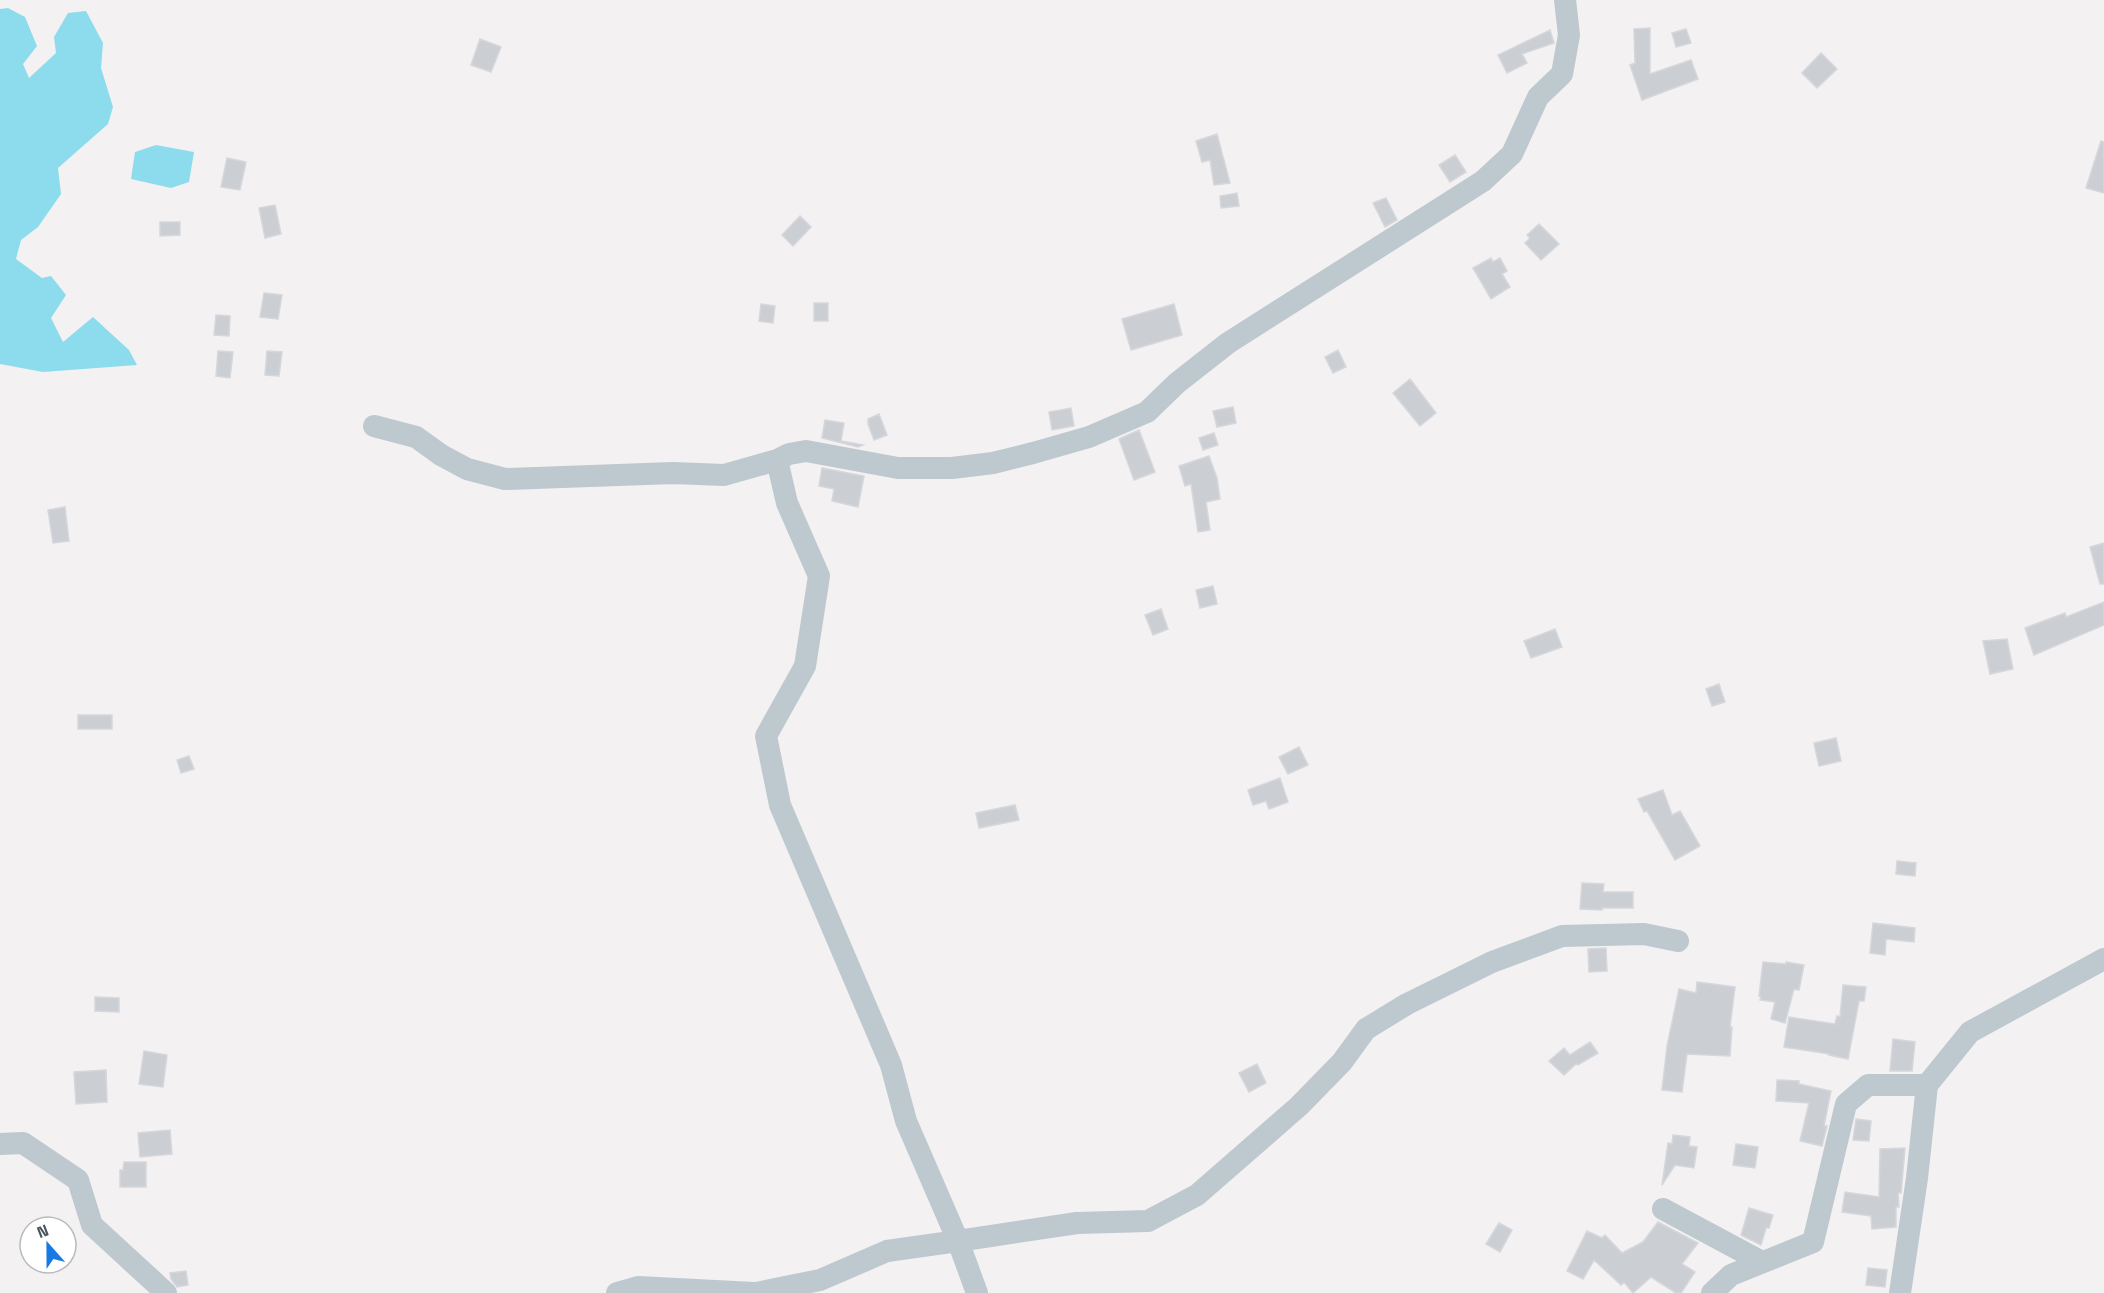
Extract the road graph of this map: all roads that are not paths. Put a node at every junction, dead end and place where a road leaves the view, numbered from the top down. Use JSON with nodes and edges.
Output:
{"nodes":[{"id":1,"x":1565,"y":0,"type":"edge"},
{"id":2,"x":374,"y":426,"type":"dead end"},
{"id":3,"x":777,"y":460,"type":"junction"},
{"id":4,"x":1678,"y":941,"type":"dead end"},
{"id":5,"x":2104,"y":959,"type":"edge"},
{"id":6,"x":1928,"y":1085,"type":"junction"},
{"id":7,"x":0,"y":1144,"type":"edge"},
{"id":8,"x":1663,"y":1209,"type":"dead end"},
{"id":9,"x":958,"y":1241,"type":"junction"},
{"id":10,"x":1762,"y":1262,"type":"junction"},
{"id":11,"x":166,"y":1293,"type":"edge"},
{"id":12,"x":616,"y":1293,"type":"edge"},
{"id":13,"x":755,"y":1293,"type":"edge"},
{"id":14,"x":977,"y":1293,"type":"edge"},
{"id":15,"x":1712,"y":1293,"type":"edge"},
{"id":16,"x":1900,"y":1293,"type":"edge"}],
"edges":[{"from":1,"to":3,"type":"street"},
{"from":2,"to":3,"type":"street"},
{"from":3,"to":9,"type":"street"},
{"from":4,"to":9,"type":"street"},
{"from":5,"to":6,"type":"street"},
{"from":6,"to":10,"type":"street"},
{"from":6,"to":16,"type":"street"},
{"from":7,"to":11,"type":"street"},
{"from":8,"to":10,"type":"street"},
{"from":9,"to":13,"type":"street"},
{"from":9,"to":14,"type":"street"},
{"from":10,"to":15,"type":"street"},
{"from":12,"to":13,"type":"street"}]}
